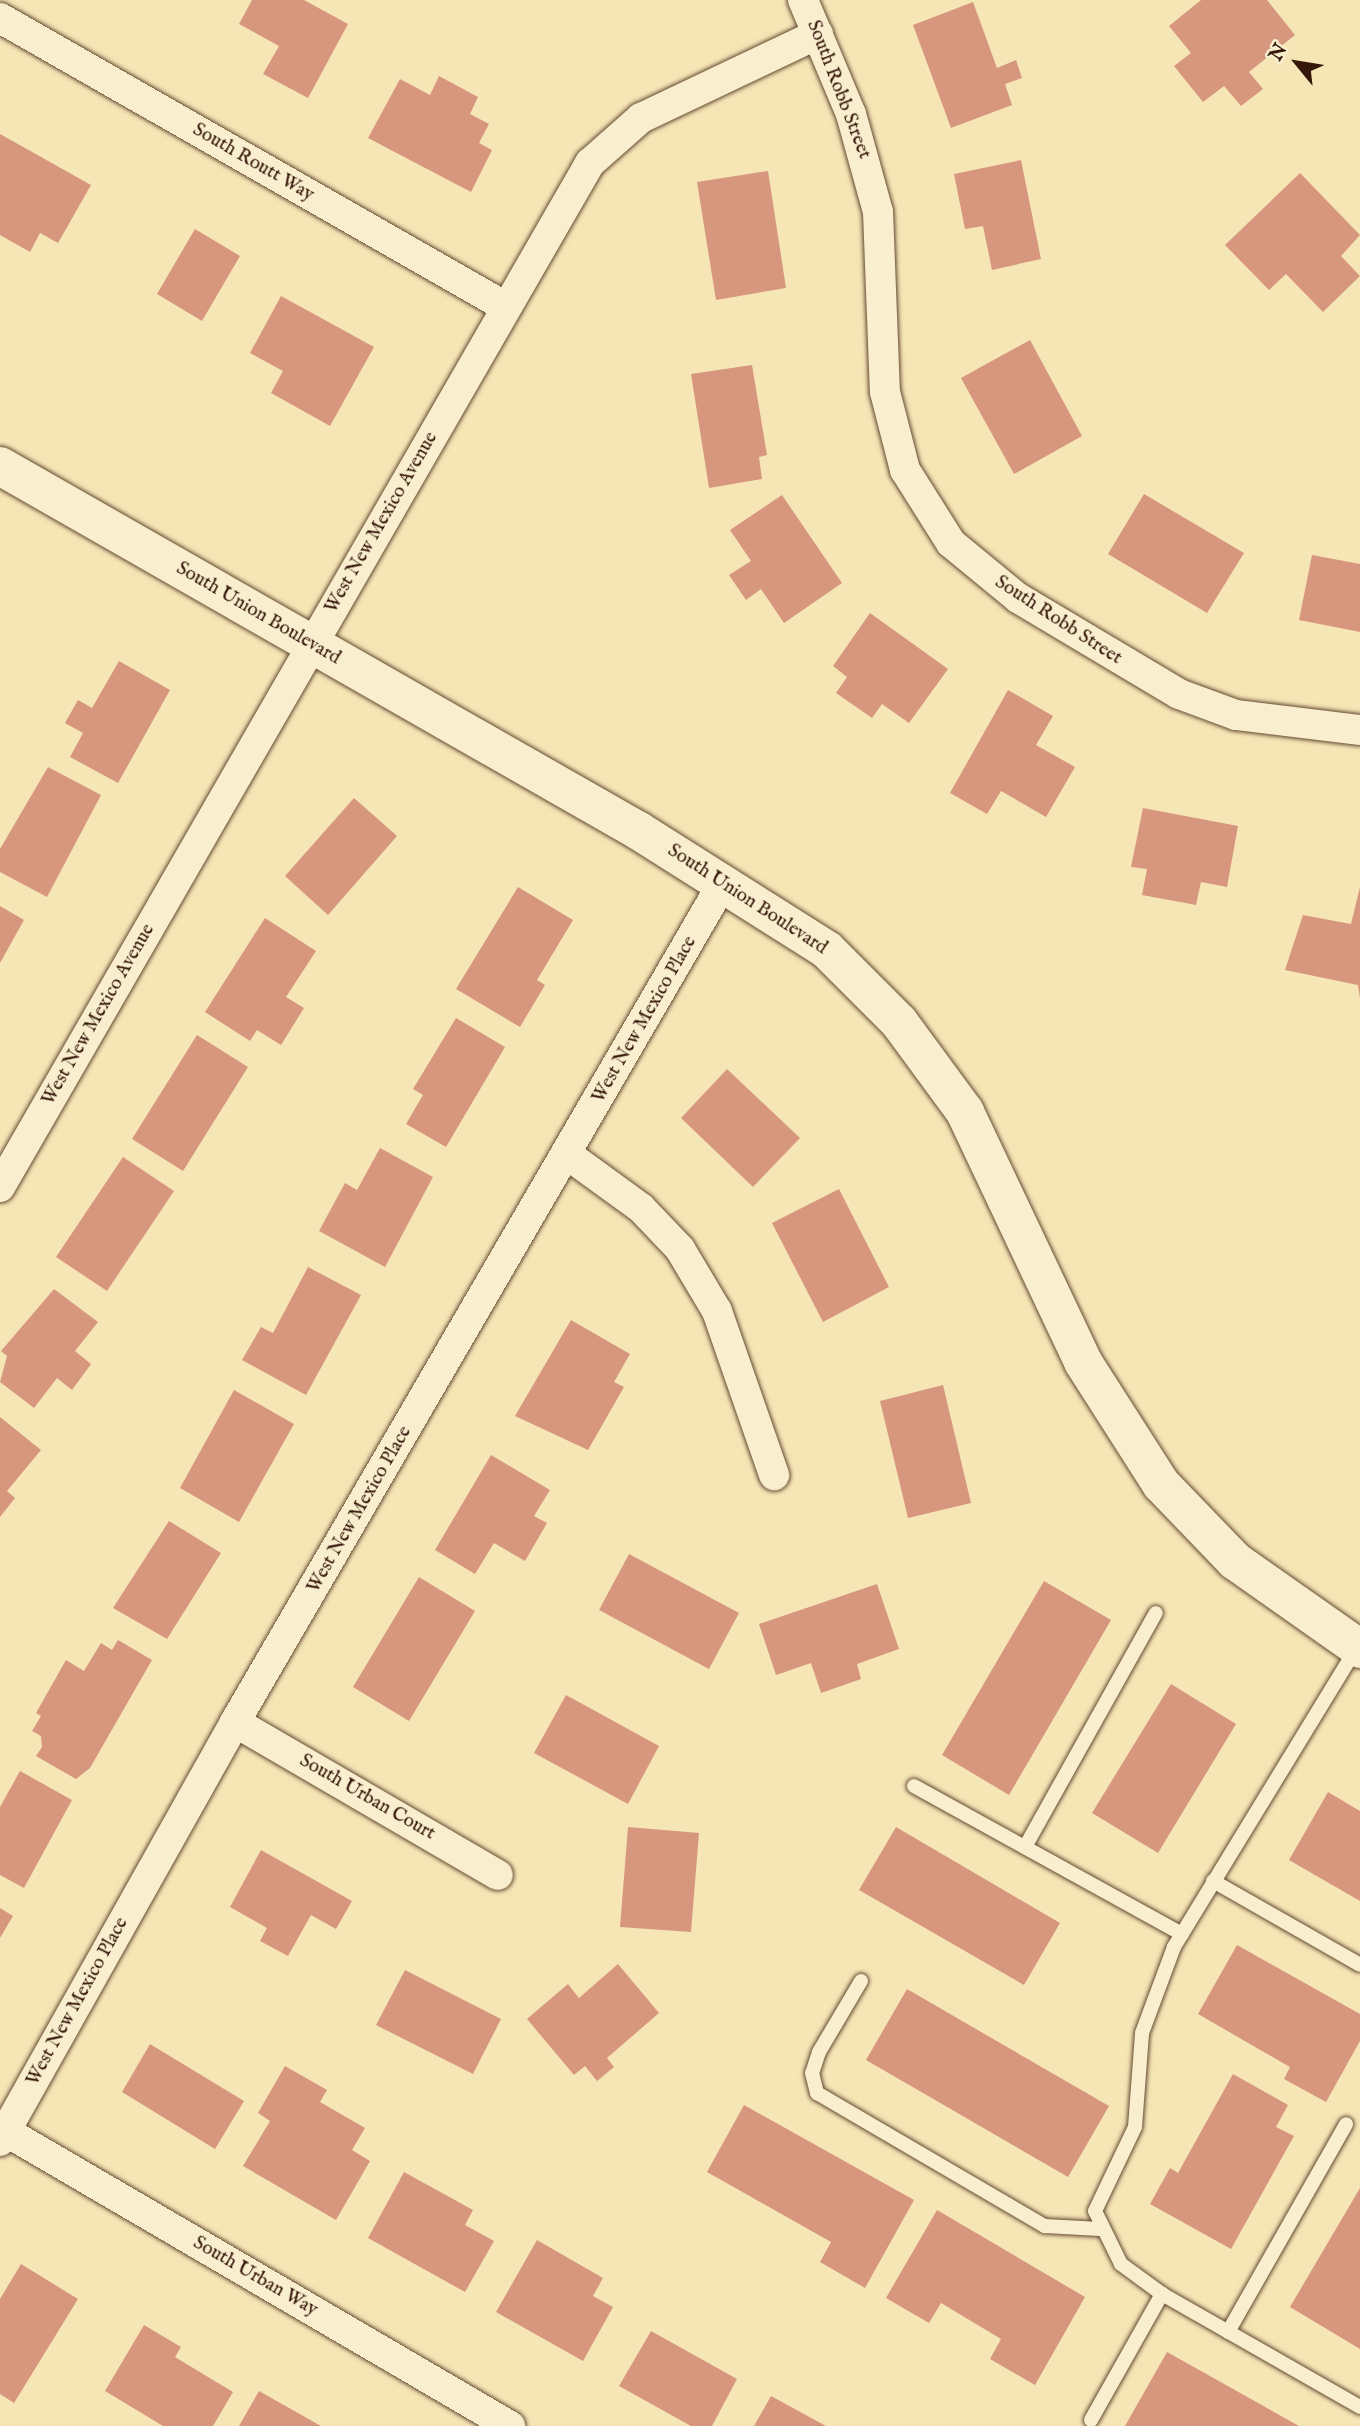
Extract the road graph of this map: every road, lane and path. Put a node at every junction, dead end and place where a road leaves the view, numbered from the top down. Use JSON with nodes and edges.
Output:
{"nodes":[{"id":1,"x":803,"y":0,"type":"edge"},
{"id":2,"x":0,"y":18,"type":"edge"},
{"id":3,"x":818,"y":34,"type":"junction"},
{"id":4,"x":506,"y":307,"type":"junction"},
{"id":5,"x":0,"y":466,"type":"edge"},
{"id":6,"x":312,"y":645,"type":"junction"},
{"id":7,"x":1360,"y":730,"type":"edge"},
{"id":8,"x":724,"y":881,"type":"junction"},
{"id":9,"x":568,"y":1154,"type":"junction"},
{"id":10,"x":0,"y":1186,"type":"edge"},
{"id":11,"x":774,"y":1475,"type":"dead end"},
{"id":12,"x":1156,"y":1613,"type":"dead end"},
{"id":13,"x":1359,"y":1648,"type":"edge"},
{"id":14,"x":235,"y":1722,"type":"junction"},
{"id":15,"x":914,"y":1786,"type":"dead end"},
{"id":16,"x":1025,"y":1847,"type":"junction"},
{"id":17,"x":498,"y":1875,"type":"dead end"},
{"id":18,"x":1213,"y":1881,"type":"junction"},
{"id":19,"x":1182,"y":1934,"type":"junction"},
{"id":20,"x":1360,"y":1965,"type":"edge"},
{"id":21,"x":861,"y":1981,"type":"dead end"},
{"id":22,"x":1346,"y":2124,"type":"dead end"},
{"id":23,"x":2,"y":2133,"type":"edge"},
{"id":24,"x":1100,"y":2229,"type":"junction"},
{"id":25,"x":1162,"y":2294,"type":"junction"},
{"id":26,"x":1228,"y":2332,"type":"junction"},
{"id":27,"x":1360,"y":2407,"type":"edge"},
{"id":28,"x":1091,"y":2420,"type":"dead end"},
{"id":29,"x":510,"y":2426,"type":"edge"}],
"edges":[{"from":1,"to":3,"type":"street","name":"South Robb Street"},
{"from":2,"to":4,"type":"street","name":"South Routt Way"},
{"from":3,"to":4,"type":"street","name":"West New Mexico Avenue"},
{"from":3,"to":7,"type":"street","name":"South Robb Street"},
{"from":4,"to":6,"type":"street","name":"West New Mexico Avenue"},
{"from":5,"to":6,"type":"main road","name":"South Union Boulevard"},
{"from":6,"to":8,"type":"main road","name":"South Union Boulevard"},
{"from":6,"to":10,"type":"street","name":"West New Mexico Avenue"},
{"from":8,"to":9,"type":"street","name":"West New Mexico Place"},
{"from":8,"to":13,"type":"main road","name":"South Union Boulevard"},
{"from":9,"to":11,"type":"street"},
{"from":9,"to":14,"type":"street","name":"West New Mexico Place"},
{"from":12,"to":16,"type":"lane"},
{"from":13,"to":18,"type":"lane"},
{"from":14,"to":17,"type":"street","name":"South Urban Court"},
{"from":14,"to":23,"type":"street","name":"West New Mexico Place"},
{"from":15,"to":16,"type":"lane"},
{"from":16,"to":19,"type":"lane"},
{"from":18,"to":19,"type":"lane"},
{"from":18,"to":20,"type":"lane"},
{"from":19,"to":24,"type":"lane"},
{"from":21,"to":24,"type":"lane"},
{"from":22,"to":26,"type":"lane"},
{"from":23,"to":29,"type":"street","name":"South Urban Way"},
{"from":24,"to":25,"type":"lane"},
{"from":25,"to":26,"type":"lane"},
{"from":25,"to":28,"type":"lane"},
{"from":26,"to":27,"type":"lane"}]}
